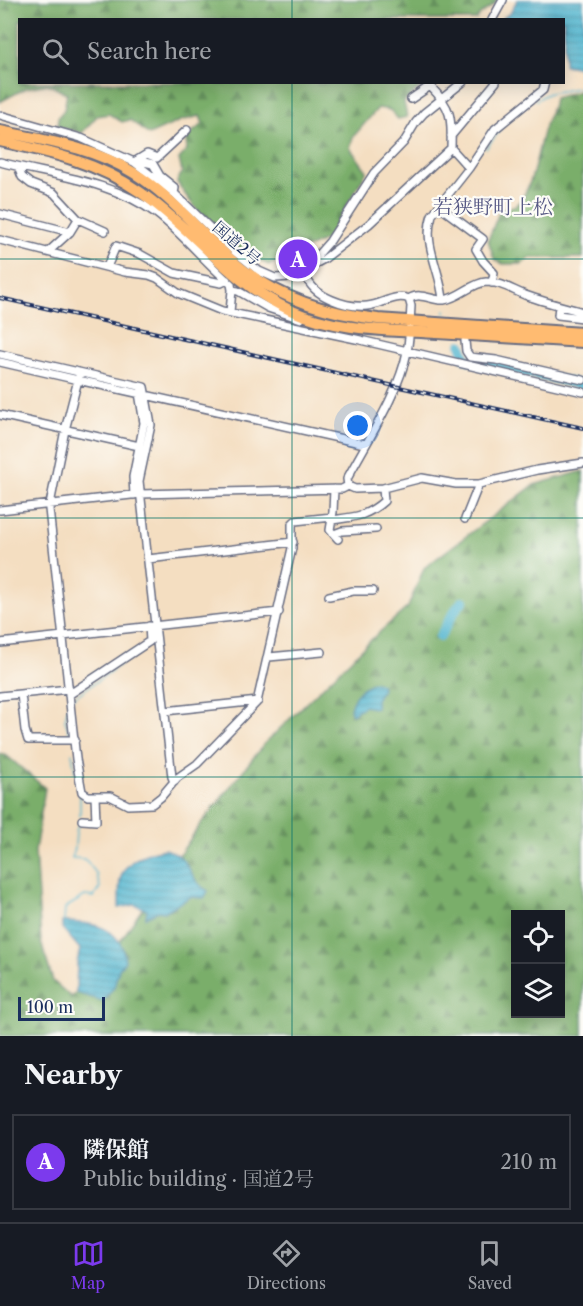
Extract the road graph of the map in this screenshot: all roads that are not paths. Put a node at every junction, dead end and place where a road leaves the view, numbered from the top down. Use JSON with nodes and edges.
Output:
{"nodes":[{"id":1,"x":503,"y":0,"type":"edge"},
{"id":2,"x":493,"y":18,"type":"edge"},
{"id":3,"x":461,"y":84,"type":"edge"},
{"id":4,"x":494,"y":84,"type":"edge"},
{"id":5,"x":544,"y":84,"type":"edge"},
{"id":6,"x":411,"y":99,"type":"dead end"},
{"id":7,"x":443,"y":99,"type":"junction"},
{"id":8,"x":0,"y":115,"type":"edge"},
{"id":9,"x":187,"y":130,"type":"dead end"},
{"id":10,"x":0,"y":131,"type":"edge"},
{"id":11,"x":451,"y":136,"type":"junction"},
{"id":12,"x":0,"y":141,"type":"edge"},
{"id":13,"x":451,"y":148,"type":"junction"},
{"id":14,"x":0,"y":162,"type":"edge"},
{"id":15,"x":137,"y":164,"type":"junction"},
{"id":16,"x":18,"y":167,"type":"junction"},
{"id":17,"x":469,"y":168,"type":"junction"},
{"id":18,"x":442,"y":208,"type":"junction"},
{"id":19,"x":0,"y":214,"type":"edge"},
{"id":20,"x":78,"y":219,"type":"junction"},
{"id":21,"x":105,"y":231,"type":"dead end"},
{"id":22,"x":70,"y":232,"type":"junction"},
{"id":23,"x":0,"y":240,"type":"edge"},
{"id":24,"x":48,"y":252,"type":"junction"},
{"id":25,"x":310,"y":266,"type":"junction"},
{"id":26,"x":107,"y":267,"type":"junction"},
{"id":27,"x":306,"y":276,"type":"junction"},
{"id":28,"x":227,"y":280,"type":"junction"},
{"id":29,"x":492,"y":283,"type":"junction"},
{"id":30,"x":232,"y":290,"type":"junction"},
{"id":31,"x":409,"y":299,"type":"junction"},
{"id":32,"x":443,"y":300,"type":"junction"},
{"id":33,"x":560,"y":306,"type":"junction"},
{"id":34,"x":230,"y":312,"type":"junction"},
{"id":35,"x":583,"y":312,"type":"edge"},
{"id":36,"x":583,"y":318,"type":"edge"},
{"id":37,"x":318,"y":320,"type":"junction"},
{"id":38,"x":409,"y":326,"type":"junction"},
{"id":39,"x":583,"y":333,"type":"edge"},
{"id":40,"x":465,"y":341,"type":"dead end"},
{"id":41,"x":583,"y":342,"type":"edge"},
{"id":42,"x":407,"y":352,"type":"junction"},
{"id":43,"x":0,"y":354,"type":"edge"},
{"id":44,"x":496,"y":361,"type":"junction"},
{"id":45,"x":0,"y":362,"type":"edge"},
{"id":46,"x":494,"y":372,"type":"junction"},
{"id":47,"x":78,"y":377,"type":"junction"},
{"id":48,"x":583,"y":380,"type":"edge"},
{"id":49,"x":583,"y":392,"type":"edge"},
{"id":50,"x":143,"y":394,"type":"junction"},
{"id":51,"x":0,"y":415,"type":"edge"},
{"id":52,"x":65,"y":430,"type":"junction"},
{"id":53,"x":365,"y":444,"type":"junction"},
{"id":54,"x":139,"y":446,"type":"junction"},
{"id":55,"x":583,"y":463,"type":"edge"},
{"id":56,"x":479,"y":484,"type":"junction"},
{"id":57,"x":348,"y":486,"type":"junction"},
{"id":58,"x":383,"y":488,"type":"junction"},
{"id":59,"x":334,"y":489,"type":"junction"},
{"id":60,"x":137,"y":494,"type":"junction"},
{"id":61,"x":50,"y":504,"type":"junction"},
{"id":62,"x":0,"y":510,"type":"edge"},
{"id":63,"x":331,"y":519,"type":"junction"},
{"id":64,"x":465,"y":519,"type":"dead end"},
{"id":65,"x":376,"y":529,"type":"dead end"},
{"id":66,"x":293,"y":542,"type":"junction"},
{"id":67,"x":148,"y":559,"type":"junction"},
{"id":68,"x":373,"y":591,"type":"dead end"},
{"id":69,"x":329,"y":596,"type":"dead end"},
{"id":70,"x":279,"y":612,"type":"junction"},
{"id":71,"x":152,"y":626,"type":"junction"},
{"id":72,"x":64,"y":635,"type":"junction"},
{"id":73,"x":0,"y":643,"type":"edge"},
{"id":74,"x":322,"y":652,"type":"dead end"},
{"id":75,"x":269,"y":657,"type":"junction"},
{"id":76,"x":70,"y":691,"type":"junction"},
{"id":77,"x":21,"y":694,"type":"junction"},
{"id":78,"x":0,"y":696,"type":"edge"},
{"id":79,"x":258,"y":701,"type":"junction"},
{"id":80,"x":165,"y":711,"type":"junction"},
{"id":81,"x":72,"y":740,"type":"junction"},
{"id":82,"x":174,"y":782,"type":"junction"},
{"id":83,"x":95,"y":796,"type":"junction"},
{"id":84,"x":82,"y":820,"type":"dead end"}],
"edges":[{"from":1,"to":2,"type":"street"},
{"from":3,"to":7,"type":"street"},
{"from":4,"to":11,"type":"street"},
{"from":5,"to":17,"type":"street"},
{"from":6,"to":7,"type":"street"},
{"from":7,"to":11,"type":"street"},
{"from":7,"to":25,"type":"street"},
{"from":8,"to":15,"type":"street"},
{"from":9,"to":15,"type":"street"},
{"from":10,"to":38,"type":"highway","name":"国道2号"},
{"from":11,"to":13,"type":"street"},
{"from":12,"to":37,"type":"highway","name":"国道2号"},
{"from":13,"to":17,"type":"street"},
{"from":13,"to":25,"type":"street"},
{"from":14,"to":16,"type":"street"},
{"from":15,"to":27,"type":"street"},
{"from":16,"to":20,"type":"street"},
{"from":16,"to":28,"type":"street"},
{"from":17,"to":18,"type":"street"},
{"from":18,"to":29,"type":"street"},
{"from":18,"to":32,"type":"street"},
{"from":19,"to":22,"type":"street"},
{"from":20,"to":21,"type":"street"},
{"from":20,"to":22,"type":"street"},
{"from":22,"to":24,"type":"street"},
{"from":23,"to":24,"type":"street"},
{"from":24,"to":26,"type":"street"},
{"from":25,"to":27,"type":"street"},
{"from":26,"to":28,"type":"street"},
{"from":26,"to":34,"type":"street"},
{"from":27,"to":31,"type":"street"},
{"from":28,"to":30,"type":"street"},
{"from":29,"to":32,"type":"street"},
{"from":29,"to":33,"type":"street"},
{"from":30,"to":34,"type":"street"},
{"from":30,"to":37,"type":"street"},
{"from":31,"to":32,"type":"street"},
{"from":31,"to":38,"type":"street"},
{"from":33,"to":35,"type":"street"},
{"from":33,"to":36,"type":"street"},
{"from":34,"to":42,"type":"street"},
{"from":37,"to":38,"type":"highway","name":"国道2号"},
{"from":38,"to":39,"type":"highway","name":"国道2号"},
{"from":38,"to":41,"type":"highway","name":"国道2号"},
{"from":38,"to":42,"type":"street"},
{"from":40,"to":44,"type":"street"},
{"from":42,"to":46,"type":"street"},
{"from":42,"to":53,"type":"street"},
{"from":43,"to":50,"type":"street"},
{"from":44,"to":46,"type":"street"},
{"from":44,"to":48,"type":"street"},
{"from":45,"to":47,"type":"street"},
{"from":46,"to":49,"type":"street"},
{"from":47,"to":50,"type":"street"},
{"from":47,"to":52,"type":"street"},
{"from":50,"to":53,"type":"street"},
{"from":50,"to":54,"type":"street"},
{"from":50,"to":60,"type":"street"},
{"from":51,"to":52,"type":"street"},
{"from":52,"to":54,"type":"street"},
{"from":52,"to":61,"type":"street"},
{"from":53,"to":57,"type":"street"},
{"from":54,"to":60,"type":"street"},
{"from":55,"to":56,"type":"street"},
{"from":56,"to":58,"type":"street"},
{"from":56,"to":64,"type":"street"},
{"from":57,"to":58,"type":"street"},
{"from":57,"to":59,"type":"street"},
{"from":58,"to":63,"type":"street"},
{"from":59,"to":60,"type":"street"},
{"from":59,"to":63,"type":"street"},
{"from":60,"to":61,"type":"street"},
{"from":60,"to":67,"type":"street"},
{"from":61,"to":62,"type":"street"},
{"from":61,"to":72,"type":"street"},
{"from":63,"to":65,"type":"street"},
{"from":63,"to":66,"type":"street"},
{"from":66,"to":67,"type":"street"},
{"from":66,"to":70,"type":"street"},
{"from":67,"to":71,"type":"street"},
{"from":68,"to":69,"type":"street"},
{"from":70,"to":71,"type":"street"},
{"from":70,"to":75,"type":"street"},
{"from":71,"to":72,"type":"street"},
{"from":71,"to":76,"type":"street"},
{"from":71,"to":80,"type":"street"},
{"from":72,"to":73,"type":"street"},
{"from":72,"to":76,"type":"street"},
{"from":74,"to":75,"type":"street"},
{"from":75,"to":79,"type":"street"},
{"from":76,"to":77,"type":"street"},
{"from":76,"to":81,"type":"street"},
{"from":77,"to":78,"type":"street"},
{"from":77,"to":81,"type":"street"},
{"from":79,"to":80,"type":"street"},
{"from":79,"to":82,"type":"street"},
{"from":80,"to":82,"type":"street"},
{"from":81,"to":83,"type":"street"},
{"from":82,"to":83,"type":"street"},
{"from":83,"to":84,"type":"street"}]}
